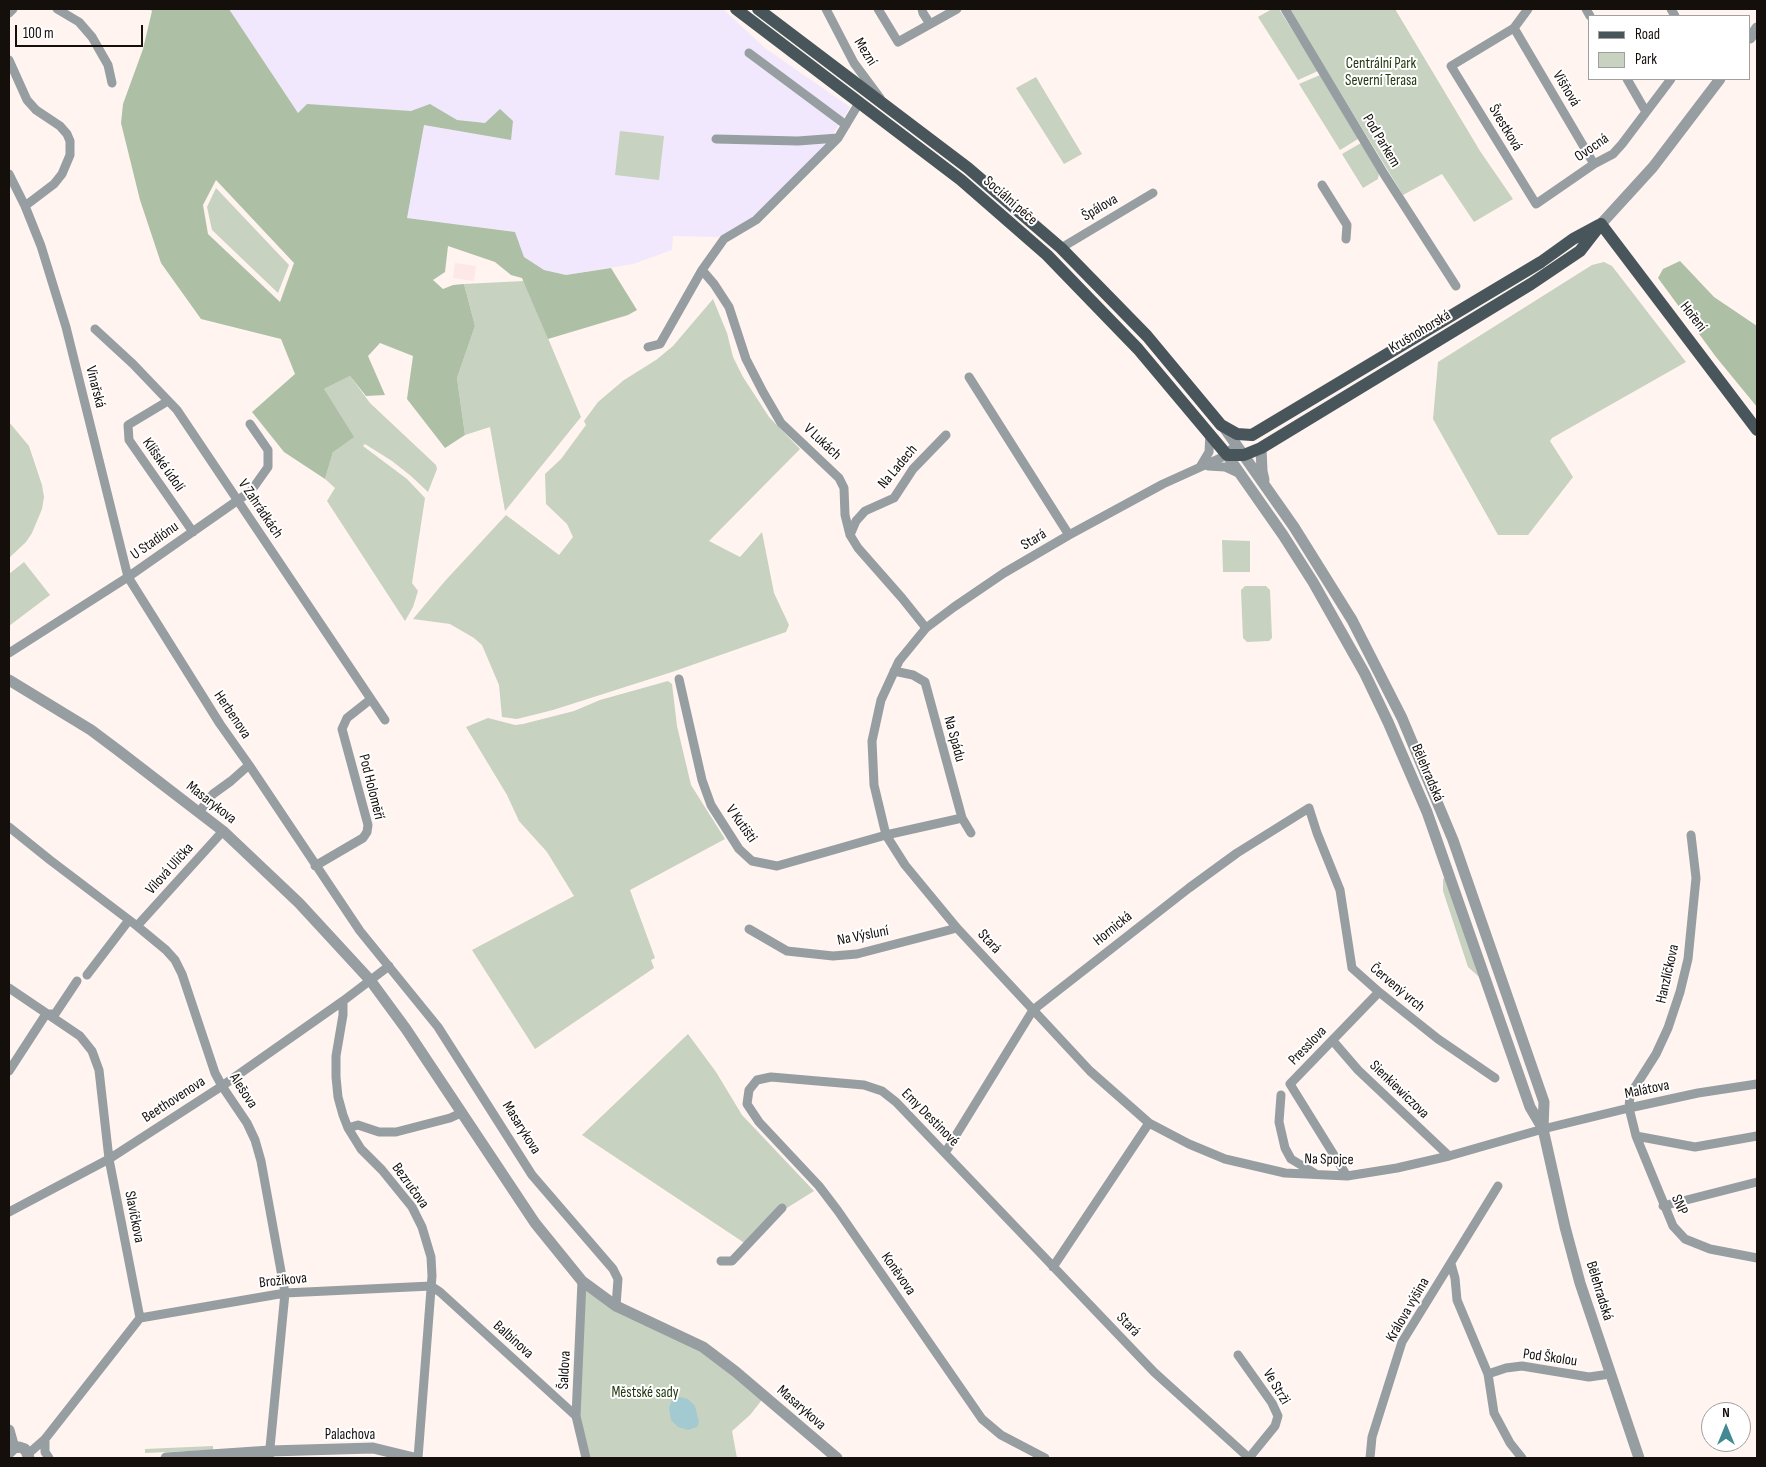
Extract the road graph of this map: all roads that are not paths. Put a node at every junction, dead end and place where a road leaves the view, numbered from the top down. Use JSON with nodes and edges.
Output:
{"nodes":[{"id":1,"x":13,"y":9,"type":"edge"},
{"id":2,"x":57,"y":9,"type":"edge"},
{"id":3,"x":736,"y":9,"type":"edge"},
{"id":4,"x":826,"y":9,"type":"edge"},
{"id":5,"x":878,"y":9,"type":"edge"},
{"id":6,"x":922,"y":9,"type":"edge"},
{"id":7,"x":957,"y":9,"type":"edge"},
{"id":8,"x":1285,"y":9,"type":"edge"},
{"id":9,"x":1528,"y":9,"type":"edge"},
{"id":10,"x":763,"y":10,"type":"edge"},
{"id":11,"x":9,"y":13,"type":"edge"},
{"id":12,"x":756,"y":24,"type":"junction"},
{"id":13,"x":930,"y":24,"type":"junction"},
{"id":14,"x":1514,"y":28,"type":"junction"},
{"id":15,"x":749,"y":53,"type":"dead end"},
{"id":16,"x":9,"y":60,"type":"edge"},
{"id":17,"x":1628,"y":80,"type":"edge"},
{"id":18,"x":1670,"y":80,"type":"edge"},
{"id":19,"x":1719,"y":80,"type":"edge"},
{"id":20,"x":112,"y":83,"type":"dead end"},
{"id":21,"x":859,"y":103,"type":"junction"},
{"id":22,"x":886,"y":106,"type":"junction"},
{"id":23,"x":1646,"y":112,"type":"junction"},
{"id":24,"x":846,"y":125,"type":"junction"},
{"id":25,"x":838,"y":138,"type":"junction"},
{"id":26,"x":716,"y":139,"type":"dead end"},
{"id":27,"x":1594,"y":164,"type":"junction"},
{"id":28,"x":9,"y":174,"type":"edge"},
{"id":29,"x":1322,"y":185,"type":"dead end"},
{"id":30,"x":1153,"y":193,"type":"dead end"},
{"id":31,"x":1536,"y":204,"type":"joint"},
{"id":32,"x":25,"y":206,"type":"junction"},
{"id":33,"x":1601,"y":224,"type":"junction"},
{"id":34,"x":1346,"y":239,"type":"dead end"},
{"id":35,"x":1061,"y":248,"type":"junction"},
{"id":36,"x":702,"y":270,"type":"junction"},
{"id":37,"x":1456,"y":286,"type":"dead end"},
{"id":38,"x":95,"y":329,"type":"dead end"},
{"id":39,"x":648,"y":347,"type":"dead end"},
{"id":40,"x":969,"y":377,"type":"dead end"},
{"id":41,"x":168,"y":401,"type":"junction"},
{"id":42,"x":250,"y":424,"type":"dead end"},
{"id":43,"x":1222,"y":425,"type":"junction"},
{"id":44,"x":1757,"y":430,"type":"edge"},
{"id":45,"x":1210,"y":433,"type":"junction"},
{"id":46,"x":946,"y":435,"type":"dead end"},
{"id":47,"x":1252,"y":435,"type":"junction"},
{"id":48,"x":1261,"y":448,"type":"junction"},
{"id":49,"x":1240,"y":450,"type":"junction"},
{"id":50,"x":1227,"y":455,"type":"junction"},
{"id":51,"x":1200,"y":467,"type":"junction"},
{"id":52,"x":1240,"y":474,"type":"junction"},
{"id":53,"x":1265,"y":484,"type":"junction"},
{"id":54,"x":238,"y":500,"type":"junction"},
{"id":55,"x":193,"y":532,"type":"junction"},
{"id":56,"x":850,"y":535,"type":"junction"},
{"id":57,"x":1070,"y":535,"type":"junction"},
{"id":58,"x":128,"y":577,"type":"junction"},
{"id":59,"x":926,"y":628,"type":"junction"},
{"id":60,"x":9,"y":653,"type":"edge"},
{"id":61,"x":894,"y":671,"type":"junction"},
{"id":62,"x":679,"y":679,"type":"dead end"},
{"id":63,"x":9,"y":680,"type":"edge"},
{"id":64,"x":371,"y":699,"type":"junction"},
{"id":65,"x":385,"y":720,"type":"dead end"},
{"id":66,"x":249,"y":765,"type":"junction"},
{"id":67,"x":198,"y":812,"type":"junction"},
{"id":68,"x":962,"y":818,"type":"junction"},
{"id":69,"x":9,"y":827,"type":"edge"},
{"id":70,"x":223,"y":831,"type":"junction"},
{"id":71,"x":971,"y":833,"type":"dead end"},
{"id":72,"x":886,"y":835,"type":"junction"},
{"id":73,"x":1691,"y":835,"type":"dead end"},
{"id":74,"x":1326,"y":856,"type":"joint"},
{"id":75,"x":316,"y":866,"type":"junction"},
{"id":76,"x":133,"y":923,"type":"junction"},
{"id":77,"x":957,"y":928,"type":"junction"},
{"id":78,"x":749,"y":929,"type":"dead end"},
{"id":79,"x":389,"y":966,"type":"junction"},
{"id":80,"x":87,"y":975,"type":"dead end"},
{"id":81,"x":370,"y":980,"type":"junction"},
{"id":82,"x":77,"y":981,"type":"dead end"},
{"id":83,"x":9,"y":988,"type":"edge"},
{"id":84,"x":1378,"y":992,"type":"junction"},
{"id":85,"x":343,"y":1001,"type":"junction"},
{"id":86,"x":1033,"y":1010,"type":"junction"},
{"id":87,"x":46,"y":1014,"type":"junction"},
{"id":88,"x":1332,"y":1041,"type":"junction"},
{"id":89,"x":9,"y":1071,"type":"edge"},
{"id":90,"x":1495,"y":1078,"type":"dead end"},
{"id":91,"x":1757,"y":1084,"type":"edge"},
{"id":92,"x":222,"y":1086,"type":"junction"},
{"id":93,"x":749,"y":1090,"type":"joint"},
{"id":94,"x":1281,"y":1095,"type":"dead end"},
{"id":95,"x":1629,"y":1108,"type":"junction"},
{"id":96,"x":461,"y":1113,"type":"junction"},
{"id":97,"x":1149,"y":1123,"type":"junction"},
{"id":98,"x":348,"y":1128,"type":"junction"},
{"id":99,"x":1543,"y":1129,"type":"junction"},
{"id":100,"x":1636,"y":1136,"type":"junction"},
{"id":101,"x":1757,"y":1136,"type":"edge"},
{"id":102,"x":945,"y":1153,"type":"junction"},
{"id":103,"x":1449,"y":1156,"type":"junction"},
{"id":104,"x":109,"y":1159,"type":"junction"},
{"id":105,"x":1316,"y":1175,"type":"junction"},
{"id":106,"x":1348,"y":1176,"type":"junction"},
{"id":107,"x":1757,"y":1182,"type":"edge"},
{"id":108,"x":1498,"y":1186,"type":"dead end"},
{"id":109,"x":1663,"y":1206,"type":"junction"},
{"id":110,"x":782,"y":1208,"type":"dead end"},
{"id":111,"x":9,"y":1212,"type":"edge"},
{"id":112,"x":1757,"y":1258,"type":"edge"},
{"id":113,"x":721,"y":1261,"type":"dead end"},
{"id":114,"x":1451,"y":1264,"type":"junction"},
{"id":115,"x":1053,"y":1267,"type":"junction"},
{"id":116,"x":582,"y":1281,"type":"junction"},
{"id":117,"x":431,"y":1286,"type":"junction"},
{"id":118,"x":285,"y":1293,"type":"junction"},
{"id":119,"x":616,"y":1306,"type":"junction"},
{"id":120,"x":140,"y":1318,"type":"junction"},
{"id":121,"x":1238,"y":1355,"type":"dead end"},
{"id":122,"x":1488,"y":1374,"type":"junction"},
{"id":123,"x":1610,"y":1374,"type":"junction"},
{"id":124,"x":576,"y":1416,"type":"junction"},
{"id":125,"x":9,"y":1430,"type":"edge"},
{"id":126,"x":45,"y":1439,"type":"junction"},
{"id":127,"x":12,"y":1451,"type":"edge"},
{"id":128,"x":288,"y":1454,"type":"edge"},
{"id":129,"x":269,"y":1455,"type":"edge"},
{"id":130,"x":29,"y":1456,"type":"edge"},
{"id":131,"x":49,"y":1458,"type":"edge"},
{"id":132,"x":166,"y":1458,"type":"edge"},
{"id":133,"x":416,"y":1458,"type":"edge"},
{"id":134,"x":586,"y":1458,"type":"edge"},
{"id":135,"x":837,"y":1458,"type":"edge"},
{"id":136,"x":1045,"y":1458,"type":"edge"},
{"id":137,"x":1249,"y":1458,"type":"edge"},
{"id":138,"x":1370,"y":1458,"type":"edge"},
{"id":139,"x":1522,"y":1458,"type":"edge"},
{"id":140,"x":1639,"y":1458,"type":"edge"}],
"edges":[{"from":1,"to":11,"type":"street"},
{"from":2,"to":20,"type":"street"},
{"from":3,"to":12,"type":"main road","name":"Sociální péče"},
{"from":4,"to":22,"type":"street","name":"Mezní"},
{"from":5,"to":13,"type":"street"},
{"from":6,"to":13,"type":"street"},
{"from":7,"to":13,"type":"street"},
{"from":8,"to":37,"type":"street","name":"Pod Parkem"},
{"from":9,"to":14,"type":"street"},
{"from":10,"to":12,"type":"street"},
{"from":10,"to":22,"type":"main road","name":"Sociální péče"},
{"from":12,"to":21,"type":"main road","name":"Sociální péče"},
{"from":14,"to":27,"type":"street","name":"Višňová"},
{"from":14,"to":31,"type":"street","name":"Švestková"},
{"from":15,"to":24,"type":"street"},
{"from":16,"to":32,"type":"street"},
{"from":17,"to":23,"type":"street"},
{"from":18,"to":23,"type":"street","name":"Ovocná"},
{"from":19,"to":33,"type":"street","name":"Krušnohorská"},
{"from":21,"to":24,"type":"street"},
{"from":21,"to":45,"type":"main road","name":"Sociální péče"},
{"from":22,"to":35,"type":"main road","name":"Sociální péče"},
{"from":23,"to":27,"type":"street","name":"Ovocná"},
{"from":24,"to":25,"type":"street"},
{"from":25,"to":26,"type":"street"},
{"from":25,"to":36,"type":"street"},
{"from":27,"to":31,"type":"street","name":"Ovocná"},
{"from":28,"to":32,"type":"street","name":"Vinařská"},
{"from":29,"to":34,"type":"street"},
{"from":30,"to":35,"type":"street","name":"Špálova"},
{"from":32,"to":58,"type":"street","name":"Vinařská"},
{"from":33,"to":44,"type":"main road","name":"Hoření"},
{"from":33,"to":47,"type":"main road","name":"Krušnohorská"},
{"from":33,"to":48,"type":"main road","name":"Krušnohorská"},
{"from":35,"to":43,"type":"main road","name":"Sociální péče"},
{"from":36,"to":39,"type":"street"},
{"from":36,"to":56,"type":"street","name":"V Lukách"},
{"from":38,"to":41,"type":"street","name":"V Zahrádkách"},
{"from":40,"to":57,"type":"street"},
{"from":41,"to":54,"type":"street","name":"V Zahrádkách"},
{"from":41,"to":55,"type":"street","name":"Klíšské údolí"},
{"from":42,"to":54,"type":"street","name":"U Stadiónu"},
{"from":43,"to":47,"type":"main road"},
{"from":43,"to":49,"type":"street","name":"Sociální péče"},
{"from":45,"to":50,"type":"main road","name":"Sociální péče"},
{"from":45,"to":51,"type":"street"},
{"from":46,"to":56,"type":"street","name":"Na Ladech"},
{"from":47,"to":49,"type":"street","name":"Krušnohorská"},
{"from":48,"to":49,"type":"main road","name":"Krušnohorská"},
{"from":48,"to":53,"type":"street","name":"Bělehradská"},
{"from":49,"to":50,"type":"main road"},
{"from":49,"to":53,"type":"street","name":"Bělehradská"},
{"from":50,"to":51,"type":"street","name":"Stará"},
{"from":50,"to":52,"type":"street","name":"Bělehradská"},
{"from":51,"to":52,"type":"street","name":"Stará"},
{"from":51,"to":57,"type":"street","name":"Stará"},
{"from":52,"to":99,"type":"street","name":"Bělehradská"},
{"from":53,"to":99,"type":"street","name":"Bělehradská"},
{"from":54,"to":55,"type":"street","name":"U Stadiónu"},
{"from":54,"to":64,"type":"street","name":"V Zahrádkách"},
{"from":55,"to":58,"type":"street","name":"U Stadiónu"},
{"from":56,"to":59,"type":"street","name":"V Lukách"},
{"from":57,"to":59,"type":"street","name":"Stará"},
{"from":58,"to":60,"type":"street","name":"U Stadiónu"},
{"from":58,"to":66,"type":"street","name":"Herbenova"},
{"from":59,"to":61,"type":"street","name":"Stará"},
{"from":61,"to":68,"type":"street","name":"Na Spádu"},
{"from":61,"to":72,"type":"street","name":"Stará"},
{"from":62,"to":72,"type":"street","name":"V Kutišti"},
{"from":63,"to":67,"type":"street","name":"Masarykova"},
{"from":64,"to":65,"type":"street","name":"V Zahrádkách"},
{"from":64,"to":75,"type":"street","name":"Pod Holoměří"},
{"from":66,"to":67,"type":"street"},
{"from":66,"to":75,"type":"street","name":"Herbenova"},
{"from":67,"to":70,"type":"street","name":"Masarykova"},
{"from":68,"to":71,"type":"street","name":"Na Spádu"},
{"from":68,"to":72,"type":"street","name":"V Kutišti"},
{"from":69,"to":76,"type":"street","name":"Alešova"},
{"from":70,"to":76,"type":"street","name":"Vilová Ulička"},
{"from":70,"to":81,"type":"street","name":"Masarykova"},
{"from":72,"to":77,"type":"street","name":"Stará"},
{"from":73,"to":95,"type":"street","name":"Hanzlíčkova"},
{"from":74,"to":84,"type":"street","name":"Červený vrch"},
{"from":74,"to":86,"type":"street","name":"Hornická"},
{"from":75,"to":79,"type":"street","name":"Masarykova"},
{"from":76,"to":80,"type":"street","name":"Vilová Ulička"},
{"from":76,"to":92,"type":"street","name":"Alešova"},
{"from":77,"to":78,"type":"street","name":"Na Výsluní"},
{"from":77,"to":86,"type":"street","name":"Stará"},
{"from":79,"to":81,"type":"street"},
{"from":79,"to":119,"type":"street","name":"Masarykova"},
{"from":81,"to":85,"type":"street","name":"Beethovenova"},
{"from":81,"to":96,"type":"street","name":"Masarykova"},
{"from":82,"to":87,"type":"street"},
{"from":83,"to":87,"type":"street","name":"Slavíčkova"},
{"from":84,"to":88,"type":"street","name":"Presslova"},
{"from":84,"to":90,"type":"street","name":"Červený vrch"},
{"from":85,"to":92,"type":"street","name":"Beethovenova"},
{"from":85,"to":98,"type":"street","name":"Bezručova"},
{"from":86,"to":97,"type":"street","name":"Stará"},
{"from":86,"to":102,"type":"street","name":"Hornická"},
{"from":87,"to":89,"type":"street"},
{"from":87,"to":104,"type":"street","name":"Slavíčkova"},
{"from":88,"to":103,"type":"street","name":"Sienkiewiczova"},
{"from":88,"to":106,"type":"street","name":"Presslova"},
{"from":91,"to":95,"type":"street","name":"Malátova"},
{"from":92,"to":104,"type":"street","name":"Beethovenova"},
{"from":92,"to":118,"type":"street","name":"Alešova"},
{"from":93,"to":102,"type":"street","name":"Emy Destinové"},
{"from":93,"to":136,"type":"street","name":"Koněvova"},
{"from":94,"to":105,"type":"street"},
{"from":95,"to":99,"type":"street","name":"Malátova"},
{"from":95,"to":100,"type":"street","name":"SNP"},
{"from":96,"to":98,"type":"street"},
{"from":96,"to":116,"type":"street","name":"Masarykova"},
{"from":97,"to":105,"type":"street","name":"Na Spojce"},
{"from":97,"to":115,"type":"street"},
{"from":98,"to":117,"type":"street","name":"Bezručova"},
{"from":99,"to":103,"type":"street","name":"Na Spojce"},
{"from":99,"to":123,"type":"street","name":"Bělehradská"},
{"from":100,"to":101,"type":"street"},
{"from":100,"to":109,"type":"street","name":"SNP"},
{"from":102,"to":115,"type":"street","name":"Emy Destinové"},
{"from":103,"to":106,"type":"street","name":"Na Spojce"},
{"from":104,"to":111,"type":"street","name":"Beethovenova"},
{"from":104,"to":120,"type":"street","name":"Slavíčkova"},
{"from":105,"to":106,"type":"street","name":"Na Spojce"},
{"from":107,"to":109,"type":"street"},
{"from":108,"to":114,"type":"street","name":"Králova výšina"},
{"from":109,"to":112,"type":"street","name":"SNP"},
{"from":110,"to":113,"type":"street"},
{"from":114,"to":122,"type":"street"},
{"from":114,"to":138,"type":"street","name":"Králova výšina"},
{"from":115,"to":137,"type":"street","name":"Stará"},
{"from":116,"to":119,"type":"street","name":"Masarykova"},
{"from":116,"to":124,"type":"street","name":"Šaldova"},
{"from":117,"to":118,"type":"street","name":"Brožíkova"},
{"from":117,"to":124,"type":"street","name":"Balbínova"},
{"from":117,"to":133,"type":"street","name":"Bezručova"},
{"from":118,"to":120,"type":"street","name":"Brožíkova"},
{"from":118,"to":129,"type":"street","name":"Alešova"},
{"from":119,"to":135,"type":"street","name":"Masarykova"},
{"from":120,"to":126,"type":"street"},
{"from":121,"to":137,"type":"street","name":"Ve Strži"},
{"from":122,"to":123,"type":"street","name":"Pod Školou"},
{"from":122,"to":139,"type":"street"},
{"from":123,"to":140,"type":"street","name":"Bělehradská"},
{"from":124,"to":134,"type":"street","name":"Šaldova"},
{"from":125,"to":127,"type":"street"},
{"from":126,"to":130,"type":"street"},
{"from":126,"to":131,"type":"street"},
{"from":127,"to":130,"type":"street"},
{"from":128,"to":129,"type":"street","name":"Palachova"},
{"from":128,"to":133,"type":"street","name":"Palachova"},
{"from":129,"to":132,"type":"street","name":"Palachova"}]}
